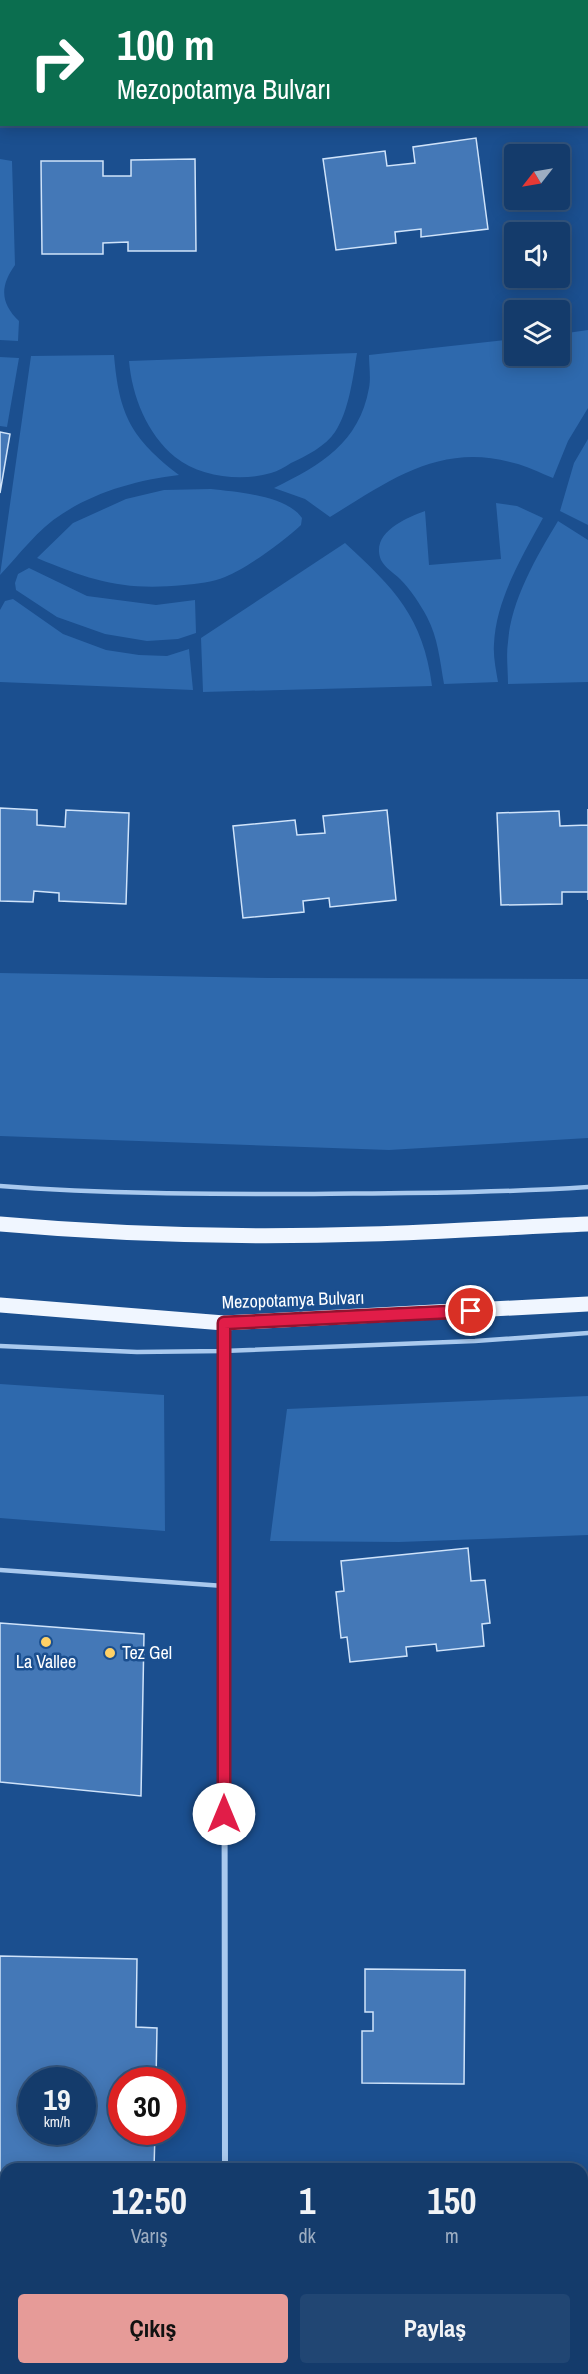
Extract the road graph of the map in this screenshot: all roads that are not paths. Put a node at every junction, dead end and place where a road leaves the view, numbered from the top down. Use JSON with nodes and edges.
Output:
{"nodes":[{"id":1,"x":0,"y":1186,"type":"edge"},
{"id":2,"x":588,"y":1187,"type":"edge"},
{"id":3,"x":0,"y":1224,"type":"edge"},
{"id":4,"x":588,"y":1224,"type":"edge"},
{"id":5,"x":588,"y":1304,"type":"edge"},
{"id":6,"x":0,"y":1305,"type":"edge"},
{"id":7,"x":224,"y":1323,"type":"junction"},
{"id":8,"x":588,"y":1333,"type":"edge"},
{"id":9,"x":0,"y":1346,"type":"edge"},
{"id":10,"x":223,"y":1351,"type":"junction"},
{"id":11,"x":0,"y":1570,"type":"edge"},
{"id":12,"x":224,"y":1586,"type":"junction"},
{"id":13,"x":225,"y":2163,"type":"edge"}],
"edges":[{"from":1,"to":2,"type":"lane"},
{"from":3,"to":4,"type":"main road"},
{"from":5,"to":7,"type":"main road","name":"Mezopotamya Bulvarı"},
{"from":6,"to":7,"type":"main road","name":"Mezopotamya Bulvarı"},
{"from":7,"to":10,"type":"street"},
{"from":8,"to":10,"type":"lane"},
{"from":9,"to":10,"type":"lane"},
{"from":10,"to":12,"type":"street"},
{"from":11,"to":12,"type":"lane"},
{"from":12,"to":13,"type":"street"}]}
